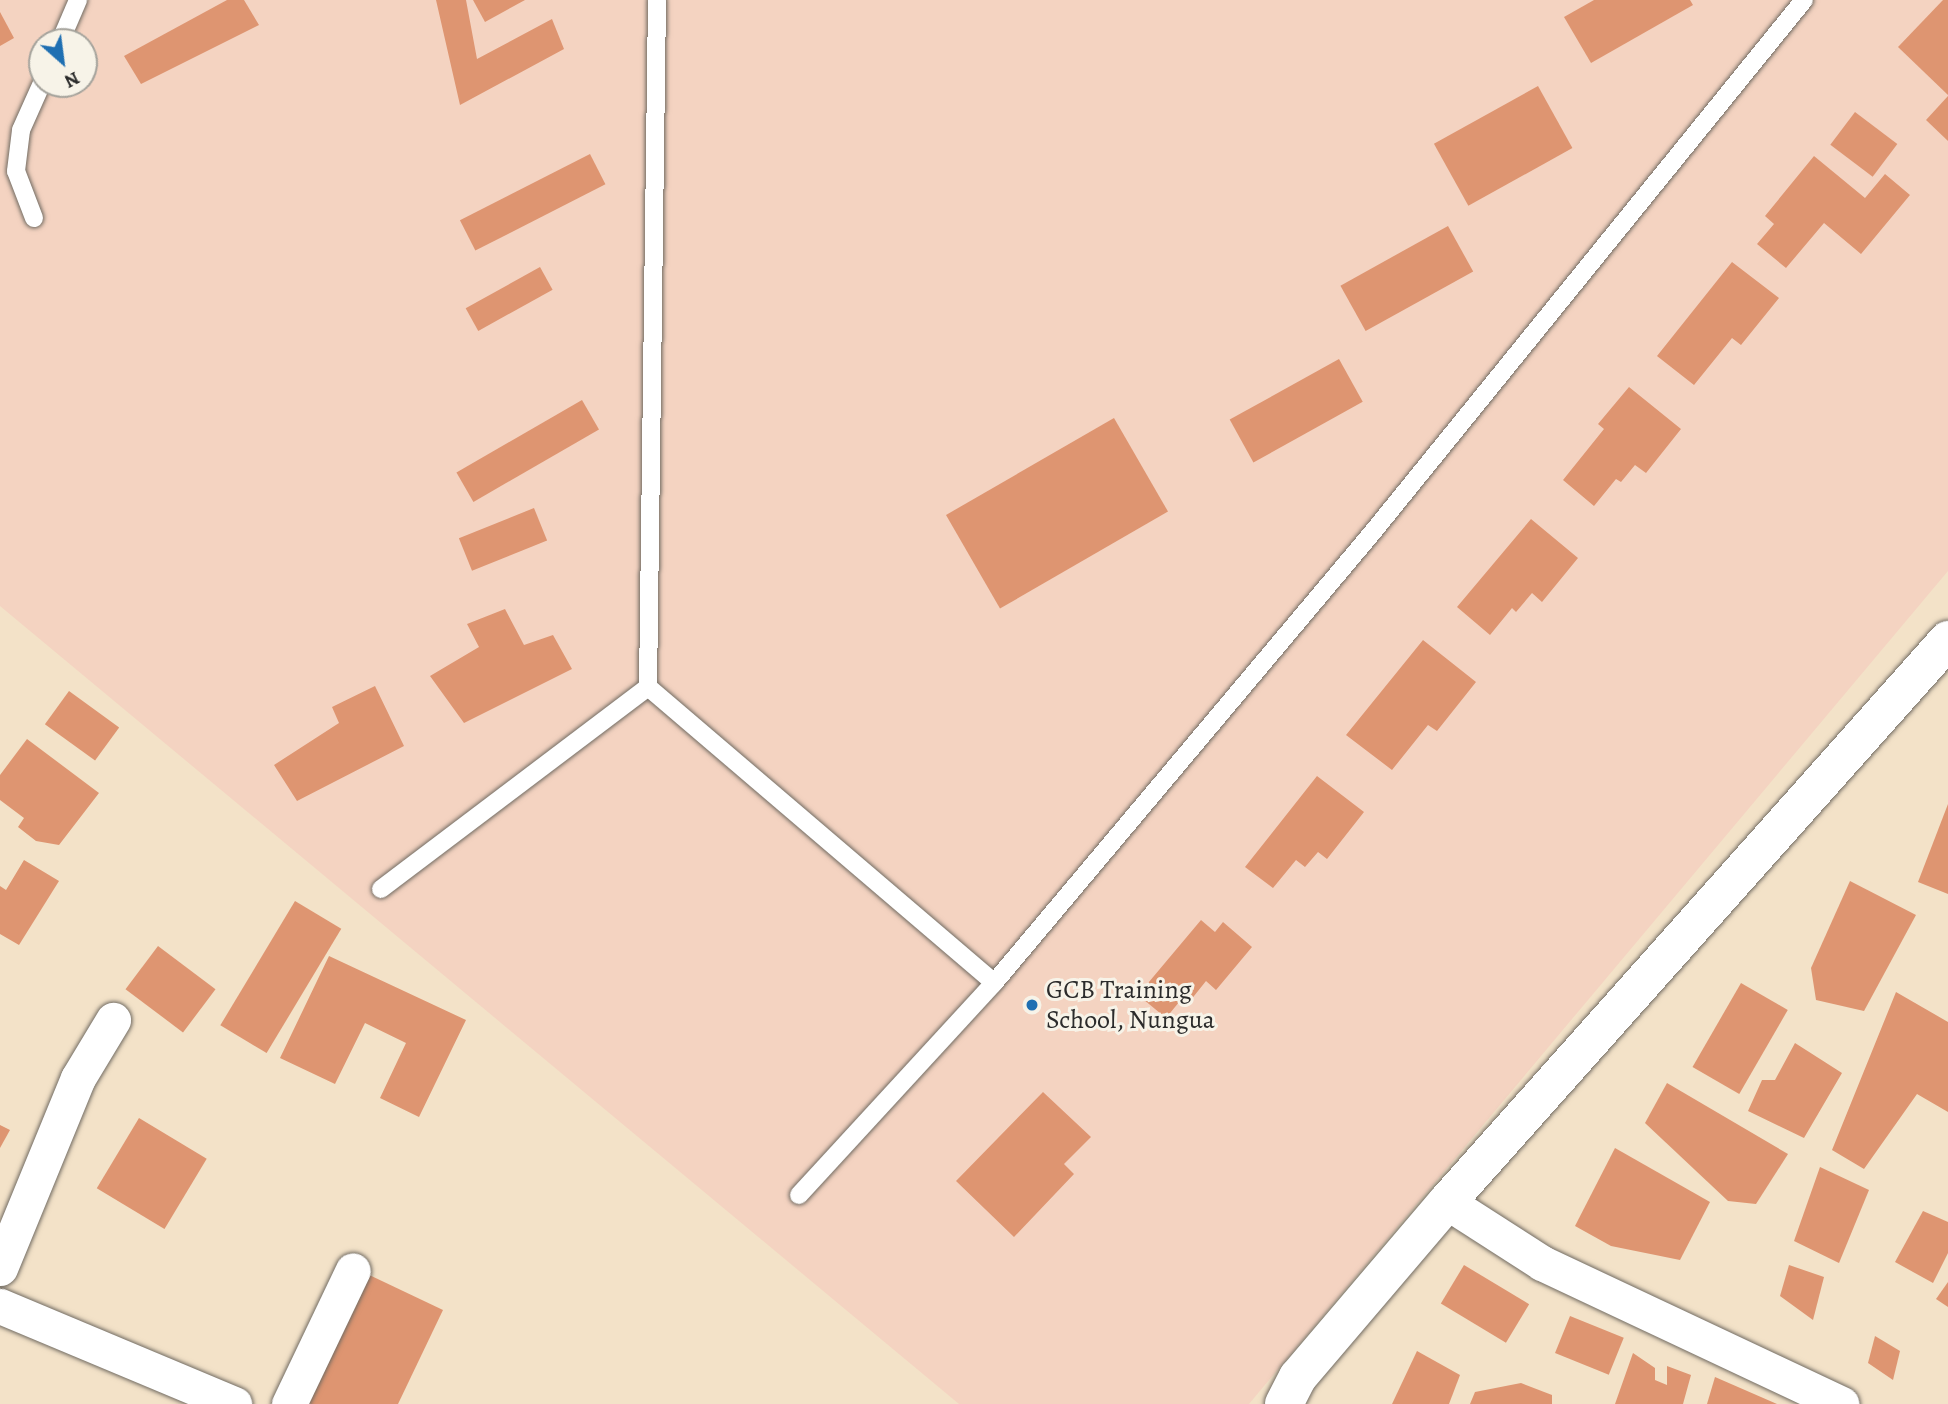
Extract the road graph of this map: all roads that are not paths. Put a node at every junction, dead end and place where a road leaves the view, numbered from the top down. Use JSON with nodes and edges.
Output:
{"nodes":[{"id":1,"x":78,"y":0,"type":"edge"},
{"id":2,"x":657,"y":0,"type":"edge"},
{"id":3,"x":1804,"y":0,"type":"edge"},
{"id":4,"x":66,"y":28,"type":"edge"},
{"id":5,"x":35,"y":98,"type":"edge"},
{"id":6,"x":34,"y":218,"type":"dead end"},
{"id":7,"x":1948,"y":640,"type":"edge"},
{"id":8,"x":648,"y":687,"type":"junction"},
{"id":9,"x":381,"y":889,"type":"dead end"},
{"id":10,"x":994,"y":983,"type":"junction"},
{"id":11,"x":113,"y":1020,"type":"dead end"},
{"id":12,"x":799,"y":1195,"type":"dead end"},
{"id":13,"x":1447,"y":1202,"type":"junction"},
{"id":14,"x":0,"y":1268,"type":"edge"},
{"id":15,"x":353,"y":1270,"type":"dead end"},
{"id":16,"x":0,"y":1306,"type":"edge"},
{"id":17,"x":224,"y":1402,"type":"edge"},
{"id":18,"x":289,"y":1404,"type":"edge"},
{"id":19,"x":1284,"y":1404,"type":"edge"},
{"id":20,"x":1841,"y":1404,"type":"edge"}],
"edges":[{"from":1,"to":4,"type":"lane"},
{"from":2,"to":8,"type":"lane"},
{"from":3,"to":10,"type":"lane"},
{"from":5,"to":6,"type":"lane"},
{"from":7,"to":13,"type":"street"},
{"from":8,"to":9,"type":"lane"},
{"from":8,"to":10,"type":"lane"},
{"from":10,"to":12,"type":"lane"},
{"from":11,"to":14,"type":"street"},
{"from":13,"to":19,"type":"street"},
{"from":13,"to":20,"type":"street"},
{"from":15,"to":18,"type":"street"},
{"from":16,"to":17,"type":"street"}]}
